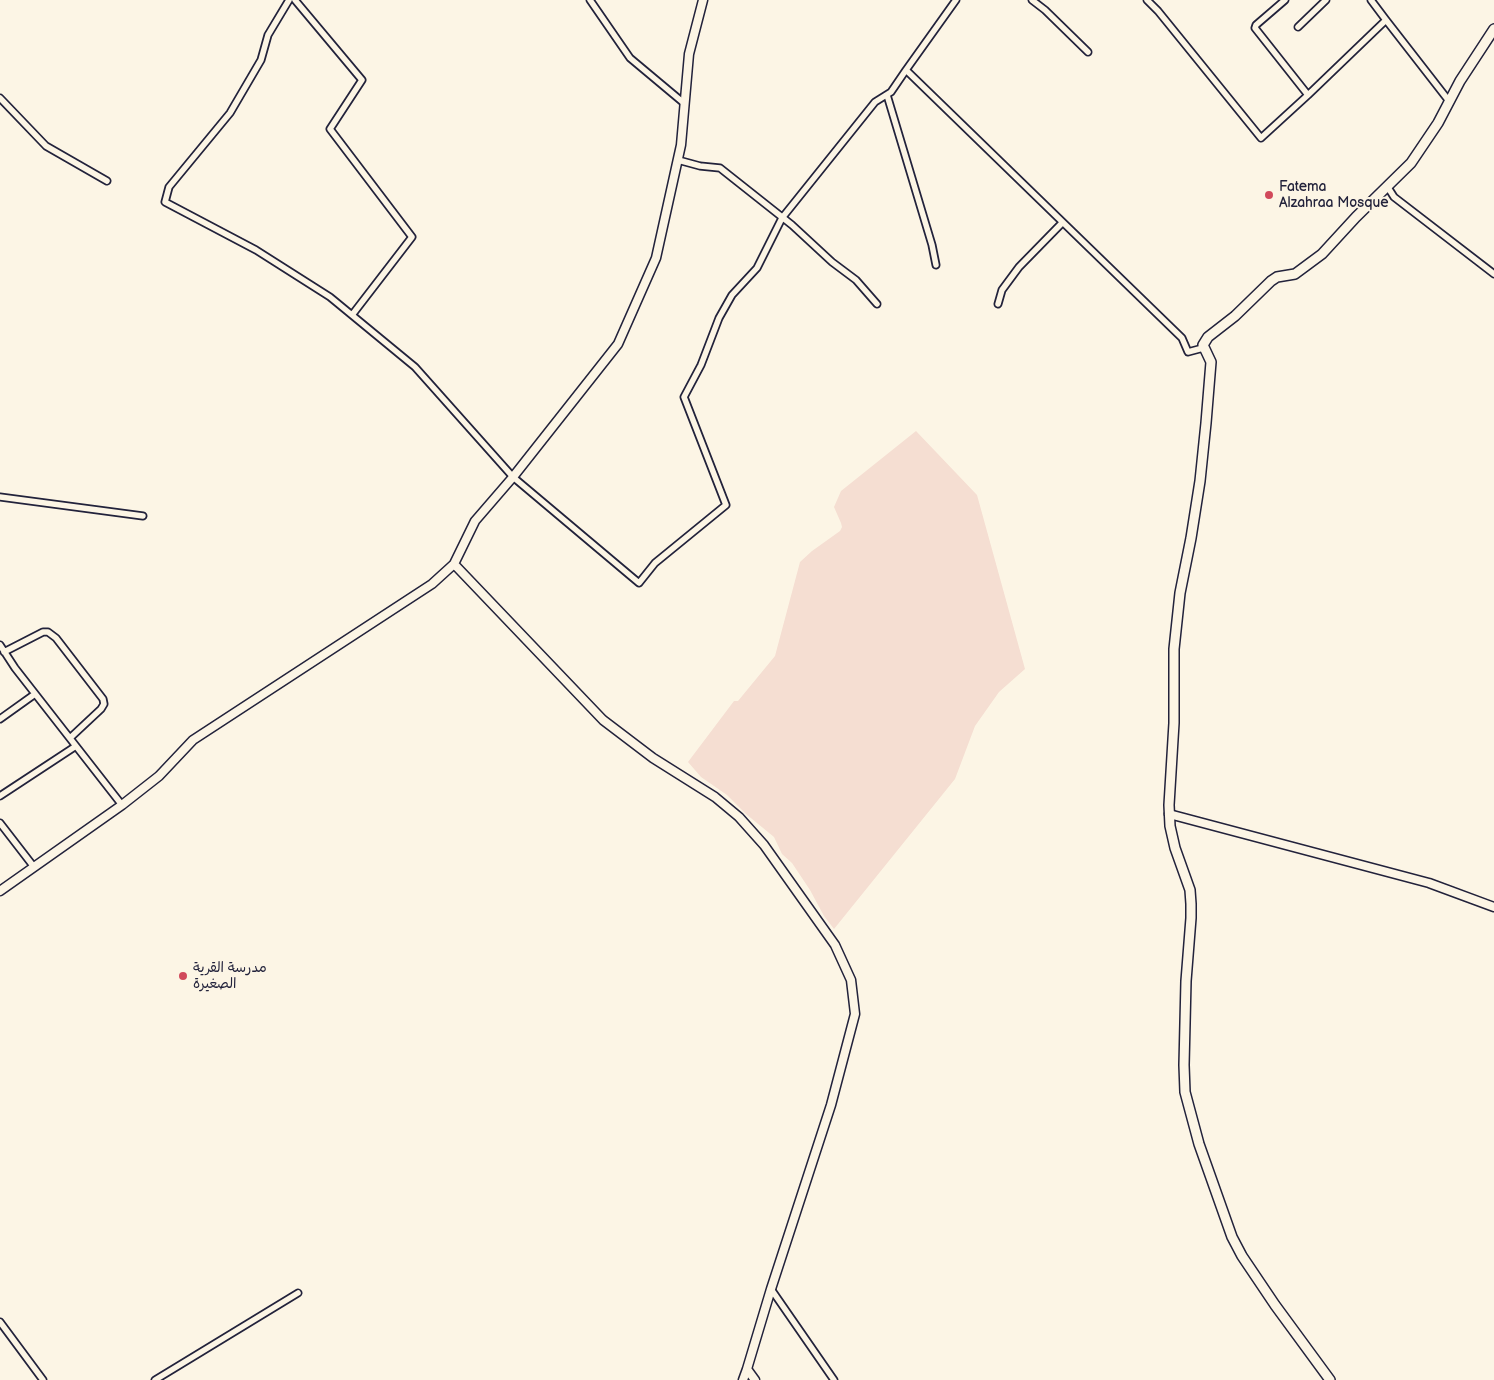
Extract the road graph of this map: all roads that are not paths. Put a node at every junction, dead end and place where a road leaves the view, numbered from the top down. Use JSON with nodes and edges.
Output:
{"nodes":[{"id":1,"x":288,"y":0,"type":"edge"},
{"id":2,"x":294,"y":0,"type":"edge"},
{"id":3,"x":590,"y":0,"type":"edge"},
{"id":4,"x":703,"y":0,"type":"edge"},
{"id":5,"x":956,"y":0,"type":"edge"},
{"id":6,"x":1032,"y":0,"type":"edge"},
{"id":7,"x":1147,"y":0,"type":"edge"},
{"id":8,"x":1285,"y":0,"type":"edge"},
{"id":9,"x":1326,"y":0,"type":"edge"},
{"id":10,"x":1372,"y":0,"type":"edge"},
{"id":11,"x":1386,"y":20,"type":"junction"},
{"id":12,"x":1298,"y":27,"type":"dead end"},
{"id":13,"x":1494,"y":28,"type":"edge"},
{"id":14,"x":1088,"y":52,"type":"dead end"},
{"id":15,"x":906,"y":70,"type":"junction"},
{"id":16,"x":887,"y":95,"type":"junction"},
{"id":17,"x":1308,"y":95,"type":"junction"},
{"id":18,"x":0,"y":98,"type":"edge"},
{"id":19,"x":1449,"y":101,"type":"junction"},
{"id":20,"x":685,"y":104,"type":"junction"},
{"id":21,"x":678,"y":160,"type":"junction"},
{"id":22,"x":107,"y":181,"type":"dead end"},
{"id":23,"x":1387,"y":186,"type":"junction"},
{"id":24,"x":782,"y":218,"type":"junction"},
{"id":25,"x":1062,"y":223,"type":"junction"},
{"id":26,"x":936,"y":265,"type":"dead end"},
{"id":27,"x":1494,"y":274,"type":"edge"},
{"id":28,"x":877,"y":304,"type":"dead end"},
{"id":29,"x":998,"y":304,"type":"dead end"},
{"id":30,"x":352,"y":315,"type":"junction"},
{"id":31,"x":1203,"y":348,"type":"junction"},
{"id":32,"x":513,"y":477,"type":"junction"},
{"id":33,"x":0,"y":497,"type":"edge"},
{"id":34,"x":143,"y":516,"type":"dead end"},
{"id":35,"x":454,"y":564,"type":"junction"},
{"id":36,"x":0,"y":645,"type":"edge"},
{"id":37,"x":4,"y":652,"type":"junction"},
{"id":38,"x":36,"y":694,"type":"junction"},
{"id":39,"x":0,"y":719,"type":"edge"},
{"id":40,"x":70,"y":738,"type":"junction"},
{"id":41,"x":76,"y":746,"type":"junction"},
{"id":42,"x":0,"y":796,"type":"edge"},
{"id":43,"x":122,"y":805,"type":"junction"},
{"id":44,"x":1170,"y":814,"type":"junction"},
{"id":45,"x":0,"y":823,"type":"edge"},
{"id":46,"x":34,"y":867,"type":"junction"},
{"id":47,"x":0,"y":891,"type":"edge"},
{"id":48,"x":1494,"y":907,"type":"edge"},
{"id":49,"x":771,"y":1288,"type":"junction"},
{"id":50,"x":298,"y":1293,"type":"dead end"},
{"id":51,"x":0,"y":1322,"type":"edge"},
{"id":52,"x":747,"y":1369,"type":"junction"},
{"id":53,"x":43,"y":1380,"type":"edge"},
{"id":54,"x":155,"y":1380,"type":"edge"},
{"id":55,"x":743,"y":1380,"type":"edge"},
{"id":56,"x":755,"y":1380,"type":"edge"},
{"id":57,"x":834,"y":1380,"type":"edge"},
{"id":58,"x":1330,"y":1380,"type":"edge"}],
"edges":[{"from":1,"to":30,"type":"street"},
{"from":2,"to":30,"type":"street"},
{"from":3,"to":20,"type":"street"},
{"from":4,"to":20,"type":"street"},
{"from":5,"to":15,"type":"street"},
{"from":6,"to":14,"type":"street"},
{"from":7,"to":17,"type":"street"},
{"from":8,"to":17,"type":"street"},
{"from":9,"to":12,"type":"street"},
{"from":10,"to":11,"type":"street"},
{"from":11,"to":17,"type":"street"},
{"from":11,"to":19,"type":"street"},
{"from":13,"to":19,"type":"main road"},
{"from":15,"to":16,"type":"street"},
{"from":15,"to":25,"type":"street"},
{"from":16,"to":24,"type":"street"},
{"from":16,"to":26,"type":"street"},
{"from":18,"to":22,"type":"street"},
{"from":19,"to":23,"type":"main road"},
{"from":20,"to":21,"type":"street"},
{"from":21,"to":24,"type":"street"},
{"from":21,"to":32,"type":"street"},
{"from":23,"to":27,"type":"street"},
{"from":23,"to":31,"type":"main road"},
{"from":24,"to":28,"type":"street"},
{"from":24,"to":32,"type":"street"},
{"from":25,"to":29,"type":"street"},
{"from":25,"to":31,"type":"street"},
{"from":30,"to":32,"type":"street"},
{"from":31,"to":44,"type":"main road"},
{"from":32,"to":35,"type":"street"},
{"from":33,"to":34,"type":"street"},
{"from":35,"to":43,"type":"street"},
{"from":35,"to":49,"type":"street"},
{"from":36,"to":37,"type":"street"},
{"from":37,"to":38,"type":"street"},
{"from":37,"to":40,"type":"street"},
{"from":38,"to":39,"type":"street"},
{"from":38,"to":40,"type":"street"},
{"from":40,"to":41,"type":"street"},
{"from":41,"to":42,"type":"street"},
{"from":41,"to":43,"type":"street"},
{"from":43,"to":46,"type":"street"},
{"from":44,"to":48,"type":"street"},
{"from":44,"to":58,"type":"main road"},
{"from":45,"to":46,"type":"street"},
{"from":46,"to":47,"type":"street"},
{"from":49,"to":52,"type":"street"},
{"from":49,"to":57,"type":"street"},
{"from":50,"to":54,"type":"street"},
{"from":51,"to":53,"type":"street"},
{"from":52,"to":55,"type":"street"},
{"from":52,"to":56,"type":"street"}]}
